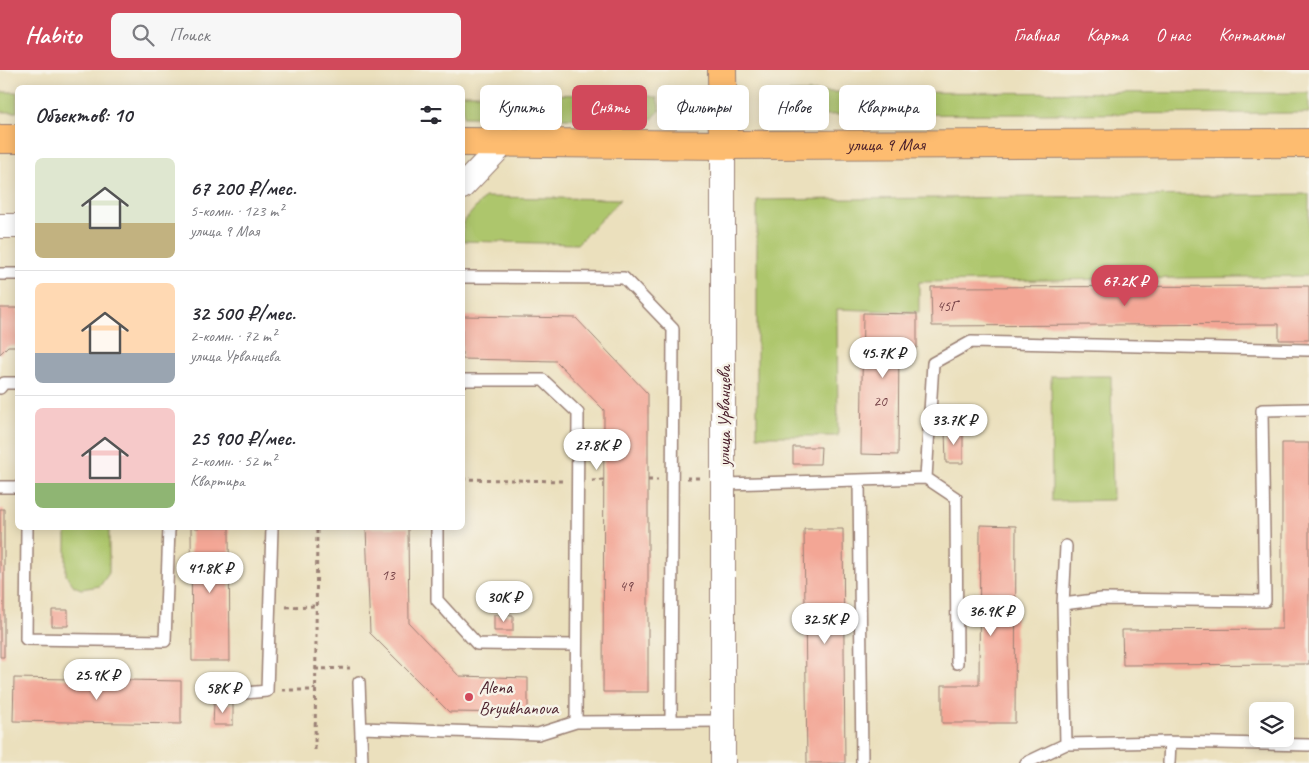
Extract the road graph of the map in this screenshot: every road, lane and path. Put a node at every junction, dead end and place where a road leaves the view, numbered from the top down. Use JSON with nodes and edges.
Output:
{"nodes":[{"id":1,"x":722,"y":70,"type":"edge"},
{"id":2,"x":0,"y":139,"type":"edge"},
{"id":3,"x":15,"y":139,"type":"edge"},
{"id":4,"x":465,"y":142,"type":"edge"},
{"id":5,"x":504,"y":143,"type":"junction"},
{"id":6,"x":1309,"y":143,"type":"edge"},
{"id":7,"x":723,"y":145,"type":"junction"},
{"id":8,"x":465,"y":184,"type":"edge"},
{"id":9,"x":0,"y":226,"type":"edge"},
{"id":10,"x":15,"y":226,"type":"edge"},
{"id":11,"x":0,"y":274,"type":"edge"},
{"id":12,"x":15,"y":274,"type":"edge"},
{"id":13,"x":465,"y":277,"type":"edge"},
{"id":14,"x":1309,"y":350,"type":"edge"},
{"id":15,"x":465,"y":380,"type":"edge"},
{"id":16,"x":15,"y":382,"type":"edge"},
{"id":17,"x":0,"y":388,"type":"edge"},
{"id":18,"x":1309,"y":409,"type":"edge"},
{"id":19,"x":926,"y":478,"type":"junction"},
{"id":20,"x":465,"y":479,"type":"edge"},
{"id":21,"x":672,"y":479,"type":"junction"},
{"id":22,"x":604,"y":480,"type":"dead end"},
{"id":23,"x":724,"y":480,"type":"junction"},
{"id":24,"x":859,"y":480,"type":"junction"},
{"id":25,"x":577,"y":482,"type":"junction"},
{"id":26,"x":0,"y":487,"type":"edge"},
{"id":27,"x":15,"y":487,"type":"edge"},
{"id":28,"x":28,"y":530,"type":"edge"},
{"id":29,"x":169,"y":530,"type":"edge"},
{"id":30,"x":272,"y":530,"type":"edge"},
{"id":31,"x":317,"y":530,"type":"edge"},
{"id":32,"x":437,"y":530,"type":"edge"},
{"id":33,"x":1066,"y":546,"type":"dead end"},
{"id":34,"x":1063,"y":604,"type":"junction"},
{"id":35,"x":316,"y":606,"type":"junction"},
{"id":36,"x":270,"y":607,"type":"junction"},
{"id":37,"x":575,"y":645,"type":"junction"},
{"id":38,"x":957,"y":663,"type":"dead end"},
{"id":39,"x":315,"y":668,"type":"junction"},
{"id":40,"x":359,"y":682,"type":"joint"},
{"id":41,"x":267,"y":690,"type":"junction"},
{"id":42,"x":314,"y":690,"type":"junction"},
{"id":43,"x":244,"y":693,"type":"dead end"},
{"id":44,"x":671,"y":721,"type":"junction"},
{"id":45,"x":723,"y":721,"type":"junction"},
{"id":46,"x":576,"y":722,"type":"junction"},
{"id":47,"x":361,"y":728,"type":"junction"},
{"id":48,"x":1170,"y":742,"type":"junction"},
{"id":49,"x":1066,"y":744,"type":"junction"},
{"id":50,"x":1309,"y":746,"type":"edge"},
{"id":51,"x":315,"y":750,"type":"dead end"},
{"id":52,"x":362,"y":763,"type":"edge"},
{"id":53,"x":723,"y":763,"type":"edge"},
{"id":54,"x":862,"y":763,"type":"edge"},
{"id":55,"x":1026,"y":763,"type":"edge"},
{"id":56,"x":1169,"y":763,"type":"edge"}],
"edges":[{"from":1,"to":7,"type":"main road","name":"улица Урванцева"},
{"from":2,"to":3,"type":"main road"},
{"from":4,"to":5,"type":"main road","name":"улица 9 Мая"},
{"from":5,"to":7,"type":"main road","name":"улица 9 Мая"},
{"from":5,"to":8,"type":"street"},
{"from":6,"to":7,"type":"main road","name":"улица 9 Мая"},
{"from":7,"to":23,"type":"street","name":"улица Урванцева"},
{"from":9,"to":10,"type":"street"},
{"from":11,"to":12,"type":"lane"},
{"from":13,"to":21,"type":"lane"},
{"from":14,"to":19,"type":"lane"},
{"from":15,"to":25,"type":"lane"},
{"from":16,"to":17,"type":"lane"},
{"from":18,"to":34,"type":"lane"},
{"from":19,"to":24,"type":"lane"},
{"from":19,"to":38,"type":"lane"},
{"from":20,"to":25,"type":"path"},
{"from":21,"to":23,"type":"path"},
{"from":21,"to":44,"type":"lane"},
{"from":22,"to":25,"type":"path"},
{"from":23,"to":24,"type":"lane"},
{"from":23,"to":45,"type":"street","name":"улица Урванцева"},
{"from":24,"to":54,"type":"lane"},
{"from":25,"to":37,"type":"lane"},
{"from":26,"to":27,"type":"lane"},
{"from":28,"to":29,"type":"lane"},
{"from":30,"to":36,"type":"lane"},
{"from":31,"to":35,"type":"path"},
{"from":32,"to":37,"type":"lane"},
{"from":33,"to":34,"type":"lane"},
{"from":34,"to":49,"type":"lane"},
{"from":35,"to":36,"type":"path"},
{"from":35,"to":39,"type":"path"},
{"from":36,"to":41,"type":"lane"},
{"from":37,"to":46,"type":"lane"},
{"from":39,"to":40,"type":"path"},
{"from":39,"to":42,"type":"path"},
{"from":40,"to":47,"type":"lane"},
{"from":41,"to":42,"type":"path"},
{"from":41,"to":43,"type":"lane"},
{"from":42,"to":51,"type":"path"},
{"from":44,"to":45,"type":"lane"},
{"from":44,"to":46,"type":"lane"},
{"from":45,"to":53,"type":"street","name":"улица Урванцева"},
{"from":46,"to":47,"type":"lane"},
{"from":47,"to":52,"type":"lane"},
{"from":48,"to":49,"type":"lane"},
{"from":48,"to":50,"type":"lane"},
{"from":48,"to":56,"type":"lane"},
{"from":49,"to":55,"type":"lane"}]}
